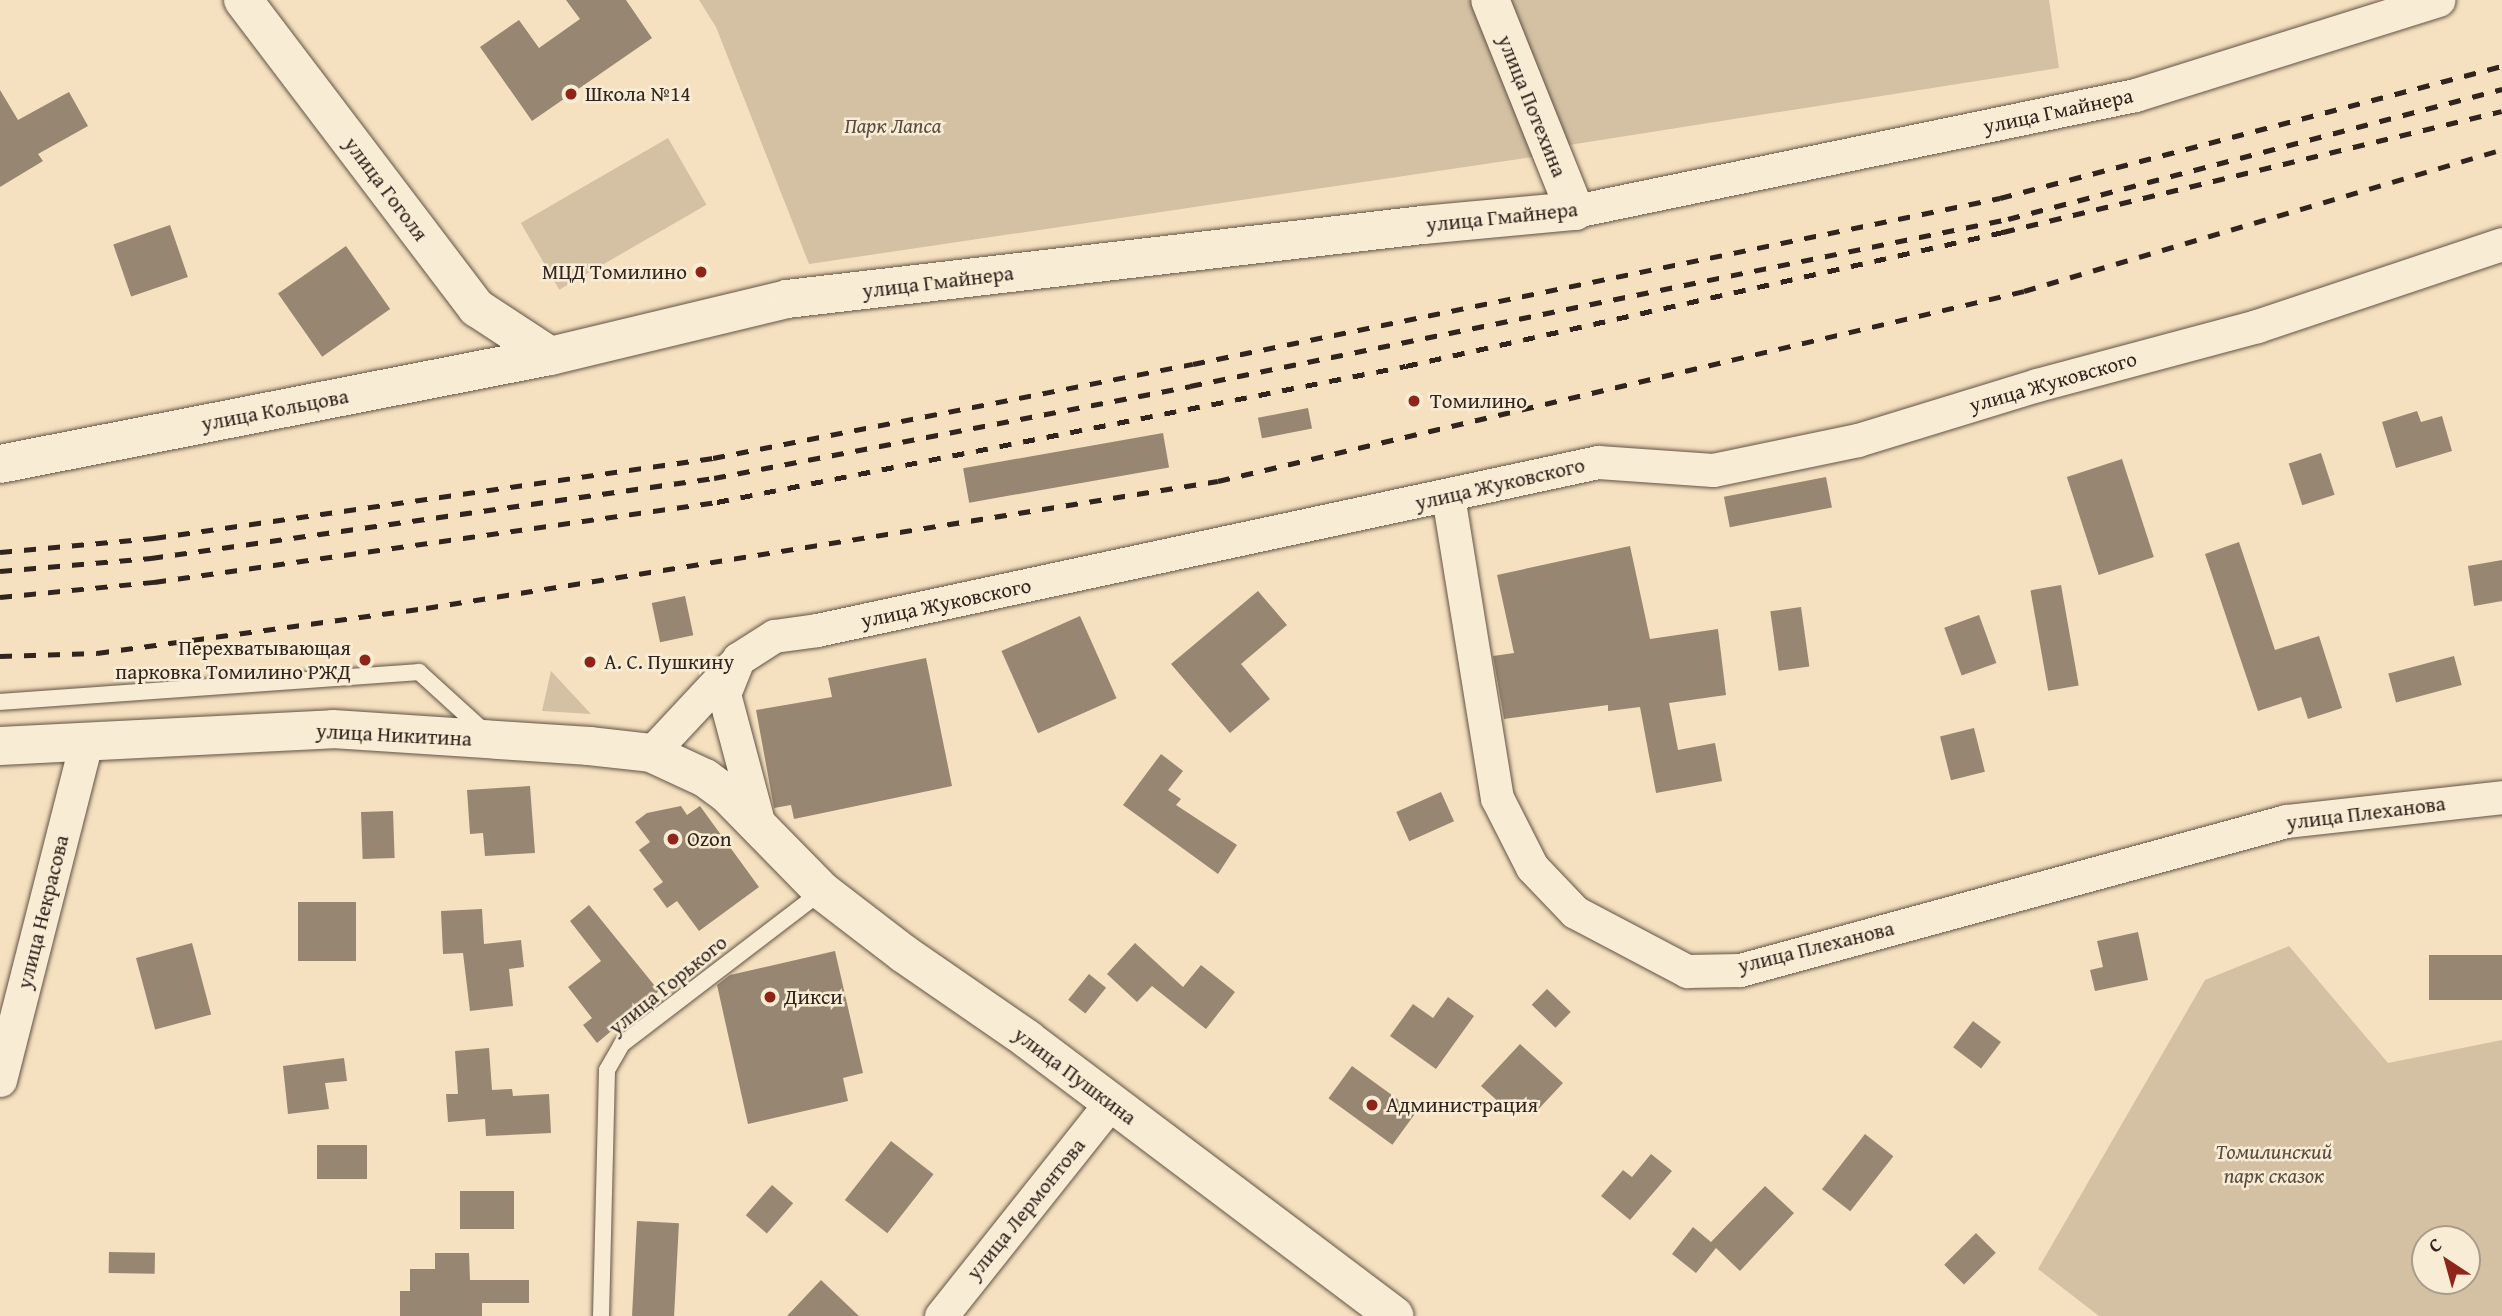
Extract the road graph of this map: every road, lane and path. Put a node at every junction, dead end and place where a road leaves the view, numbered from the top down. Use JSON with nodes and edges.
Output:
{"nodes":[{"id":1,"x":243,"y":0,"type":"edge"},
{"id":2,"x":1490,"y":0,"type":"edge"},
{"id":3,"x":2438,"y":0,"type":"edge"},
{"id":4,"x":1575,"y":211,"type":"junction"},
{"id":5,"x":2502,"y":244,"type":"edge"},
{"id":6,"x":550,"y":356,"type":"junction"},
{"id":7,"x":0,"y":464,"type":"edge"},
{"id":8,"x":1448,"y":496,"type":"junction"},
{"id":9,"x":738,"y":659,"type":"junction"},
{"id":10,"x":0,"y":702,"type":"edge"},
{"id":11,"x":493,"y":740,"type":"junction"},
{"id":12,"x":86,"y":743,"type":"junction"},
{"id":13,"x":0,"y":746,"type":"edge"},
{"id":14,"x":651,"y":753,"type":"junction"},
{"id":15,"x":2502,"y":797,"type":"edge"},
{"id":16,"x":761,"y":831,"type":"junction"},
{"id":17,"x":822,"y":891,"type":"junction"},
{"id":18,"x":0,"y":1080,"type":"edge"},
{"id":19,"x":1111,"y":1102,"type":"junction"},
{"id":20,"x":601,"y":1316,"type":"edge"},
{"id":21,"x":941,"y":1316,"type":"edge"},
{"id":22,"x":1394,"y":1316,"type":"edge"}],
"edges":[{"from":1,"to":6,"type":"street","name":"улица Гоголя"},
{"from":2,"to":4,"type":"street","name":"улица Потехина"},
{"from":3,"to":4,"type":"street","name":"улица Гмайнера"},
{"from":4,"to":6,"type":"street","name":"улица Гмайнера"},
{"from":5,"to":8,"type":"street","name":"улица Жуковского"},
{"from":6,"to":7,"type":"street","name":"улица Кольцова"},
{"from":8,"to":9,"type":"street","name":"улица Жуковского"},
{"from":8,"to":15,"type":"street","name":"улица Плеханова"},
{"from":9,"to":14,"type":"street","name":"улица Жуковского"},
{"from":9,"to":16,"type":"street"},
{"from":10,"to":11,"type":"lane"},
{"from":11,"to":12,"type":"street","name":"улица Никитина"},
{"from":11,"to":14,"type":"street","name":"улица Никитина"},
{"from":12,"to":13,"type":"street","name":"улица Никитина"},
{"from":12,"to":18,"type":"street","name":"улица Некрасова"},
{"from":14,"to":16,"type":"street","name":"улица Никитина"},
{"from":16,"to":17,"type":"street","name":"улица Пушкина"},
{"from":17,"to":19,"type":"street","name":"улица Пушкина"},
{"from":17,"to":20,"type":"lane","name":"улица Горького"},
{"from":19,"to":21,"type":"street","name":"улица Лермонтова"},
{"from":19,"to":22,"type":"street","name":"улица Пушкина"}]}
